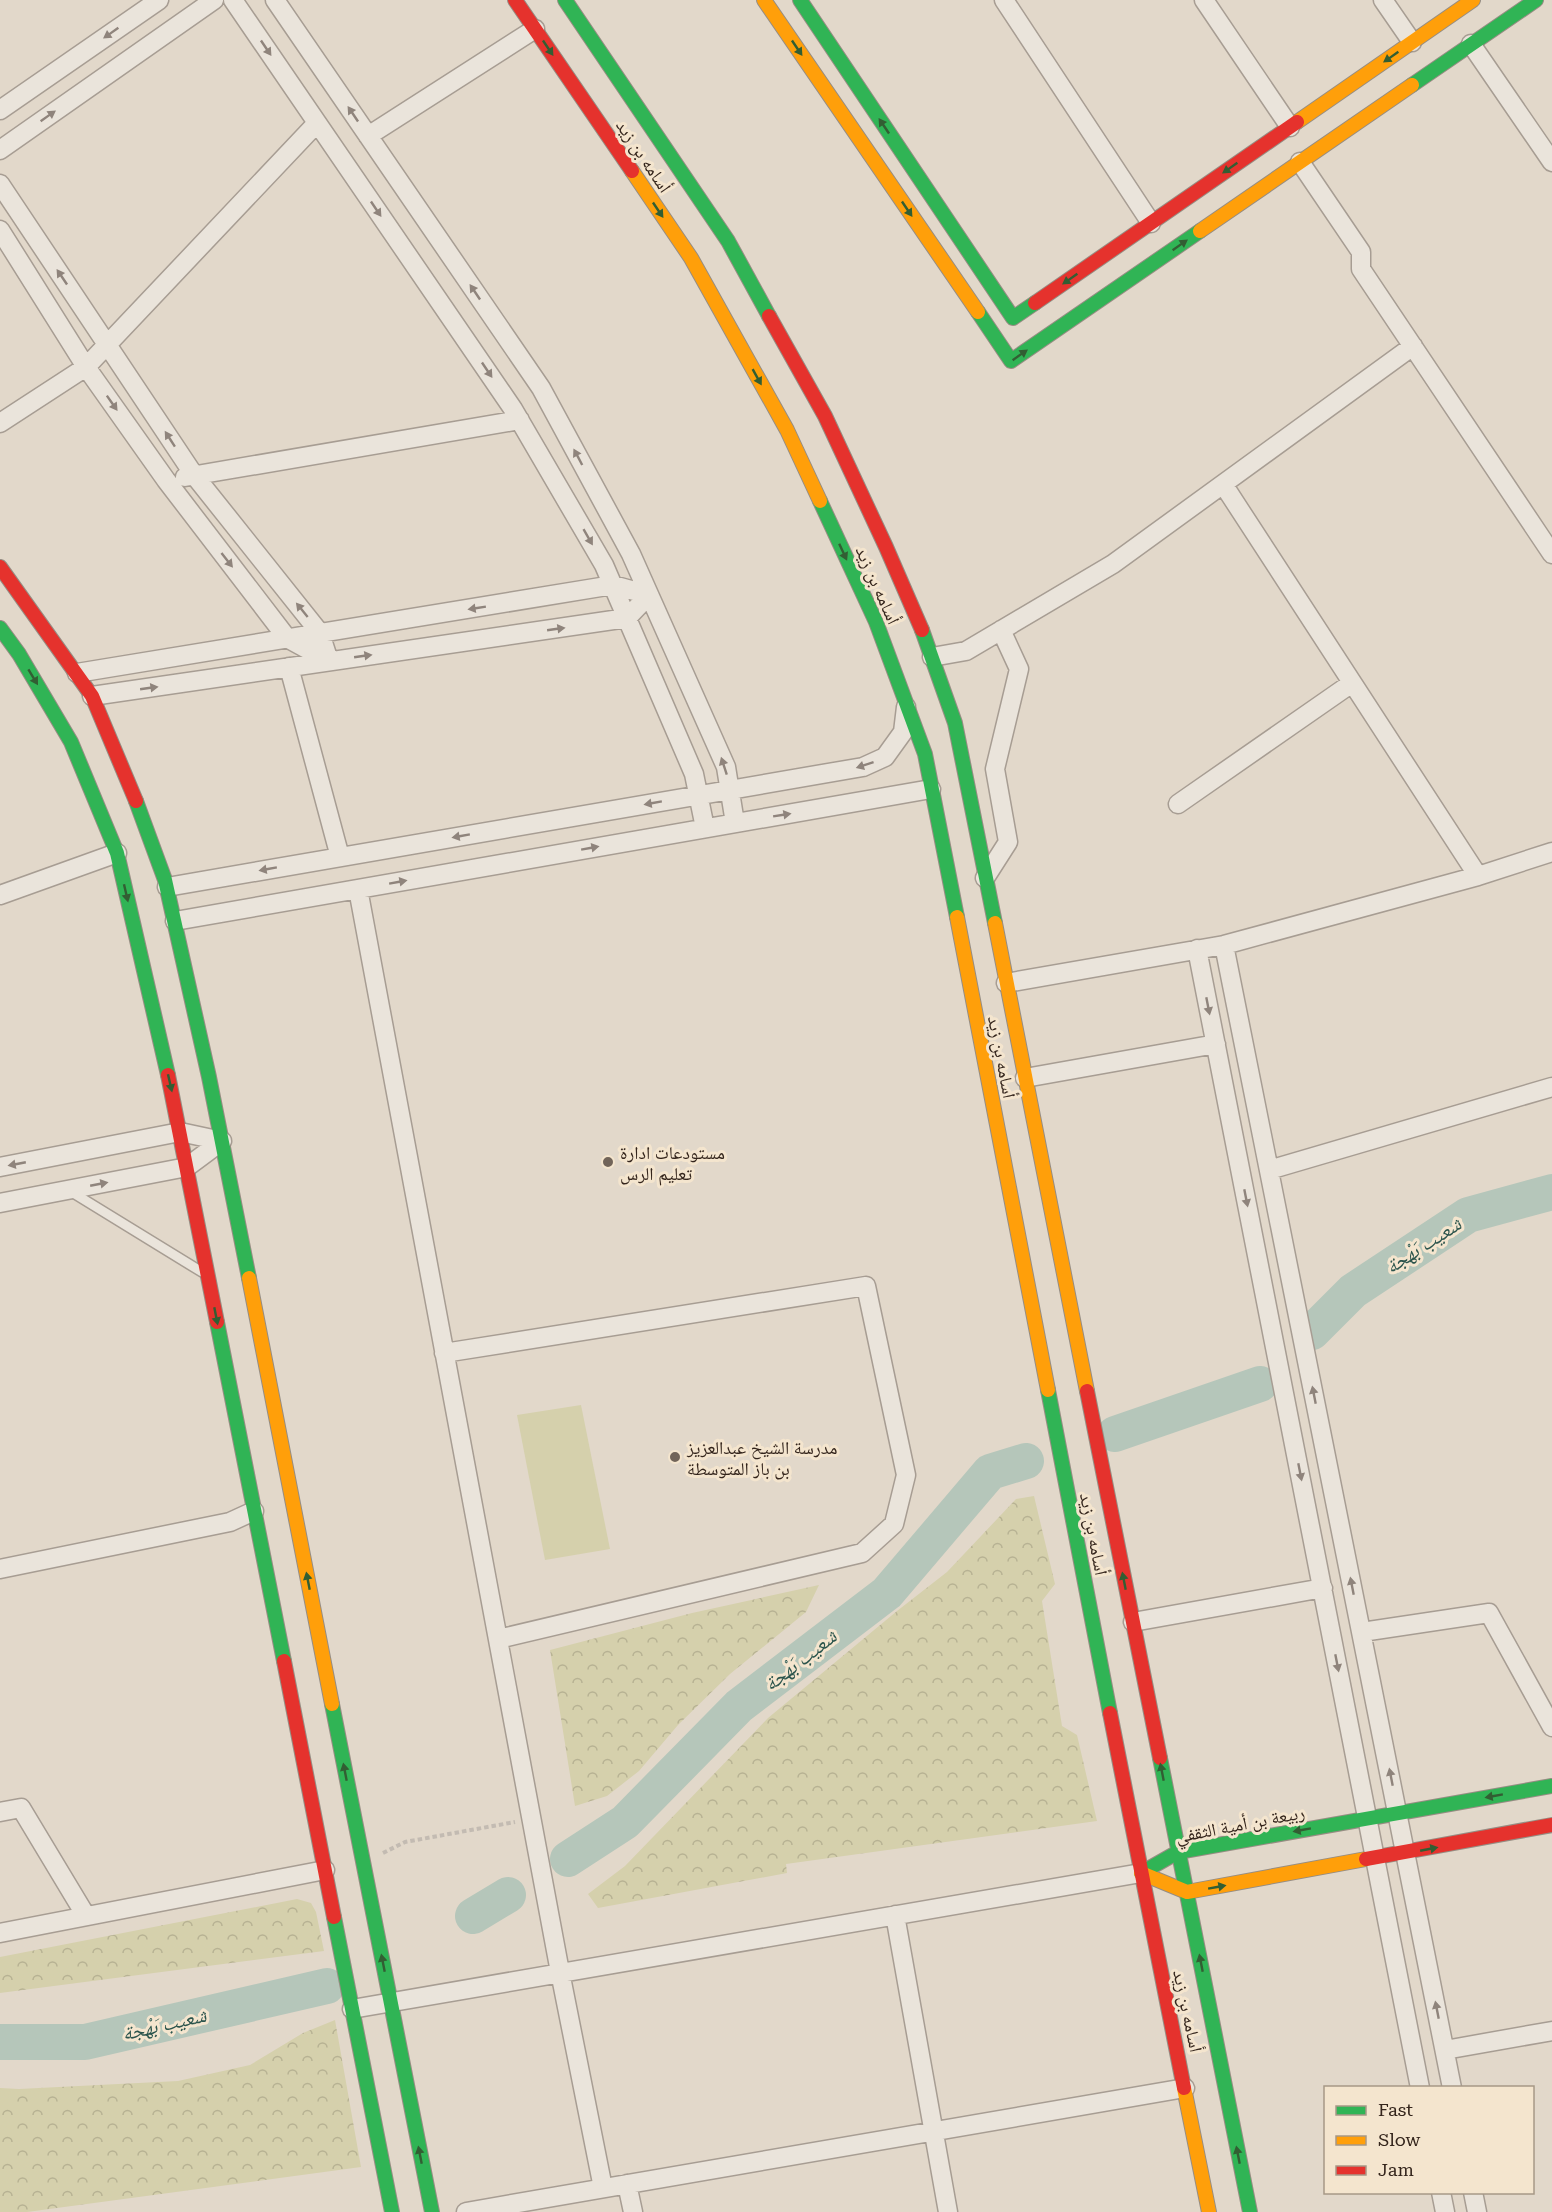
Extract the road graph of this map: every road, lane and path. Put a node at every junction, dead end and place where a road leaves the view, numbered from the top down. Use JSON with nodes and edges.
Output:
{"nodes":[{"id":1,"x":159,"y":0,"type":"edge"},
{"id":2,"x":214,"y":0,"type":"edge"},
{"id":3,"x":233,"y":0,"type":"edge"},
{"id":4,"x":275,"y":0,"type":"edge"},
{"id":5,"x":515,"y":0,"type":"edge"},
{"id":6,"x":565,"y":0,"type":"edge"},
{"id":7,"x":764,"y":0,"type":"edge"},
{"id":8,"x":800,"y":0,"type":"edge"},
{"id":9,"x":1004,"y":0,"type":"edge"},
{"id":10,"x":1204,"y":0,"type":"edge"},
{"id":11,"x":1383,"y":0,"type":"edge"},
{"id":12,"x":1473,"y":0,"type":"edge"},
{"id":13,"x":1536,"y":0,"type":"edge"},
{"id":14,"x":535,"y":29,"type":"junction"},
{"id":15,"x":1412,"y":42,"type":"junction"},
{"id":16,"x":1471,"y":44,"type":"junction"},
{"id":17,"x":0,"y":110,"type":"edge"},
{"id":18,"x":317,"y":123,"type":"junction"},
{"id":19,"x":1290,"y":127,"type":"junction"},
{"id":20,"x":368,"y":136,"type":"junction"},
{"id":21,"x":0,"y":150,"type":"edge"},
{"id":22,"x":1300,"y":162,"type":"junction"},
{"id":23,"x":1552,"y":162,"type":"edge"},
{"id":24,"x":0,"y":183,"type":"edge"},
{"id":25,"x":1151,"y":223,"type":"junction"},
{"id":26,"x":0,"y":230,"type":"edge"},
{"id":27,"x":108,"y":345,"type":"junction"},
{"id":28,"x":1413,"y":346,"type":"junction"},
{"id":29,"x":86,"y":367,"type":"junction"},
{"id":30,"x":520,"y":420,"type":"junction"},
{"id":31,"x":0,"y":423,"type":"edge"},
{"id":32,"x":194,"y":475,"type":"junction"},
{"id":33,"x":166,"y":480,"type":"junction"},
{"id":34,"x":1223,"y":484,"type":"junction"},
{"id":35,"x":1550,"y":546,"type":"edge"},
{"id":36,"x":0,"y":567,"type":"edge"},
{"id":37,"x":613,"y":585,"type":"junction"},
{"id":38,"x":649,"y":595,"type":"junction"},
{"id":39,"x":627,"y":618,"type":"junction"},
{"id":40,"x":0,"y":628,"type":"edge"},
{"id":41,"x":1001,"y":630,"type":"junction"},
{"id":42,"x":320,"y":633,"type":"junction"},
{"id":43,"x":287,"y":638,"type":"junction"},
{"id":44,"x":932,"y":657,"type":"junction"},
{"id":45,"x":329,"y":661,"type":"junction"},
{"id":46,"x":289,"y":668,"type":"junction"},
{"id":47,"x":77,"y":673,"type":"junction"},
{"id":48,"x":1352,"y":683,"type":"junction"},
{"id":49,"x":92,"y":696,"type":"junction"},
{"id":50,"x":907,"y":705,"type":"junction"},
{"id":51,"x":931,"y":789,"type":"junction"},
{"id":52,"x":729,"y":790,"type":"junction"},
{"id":53,"x":698,"y":795,"type":"junction"},
{"id":54,"x":1178,"y":804,"type":"dead end"},
{"id":55,"x":735,"y":823,"type":"junction"},
{"id":56,"x":705,"y":828,"type":"junction"},
{"id":57,"x":1552,"y":852,"type":"edge"},
{"id":58,"x":117,"y":853,"type":"junction"},
{"id":59,"x":340,"y":857,"type":"junction"},
{"id":60,"x":1478,"y":876,"type":"junction"},
{"id":61,"x":985,"y":878,"type":"junction"},
{"id":62,"x":166,"y":886,"type":"junction"},
{"id":63,"x":358,"y":889,"type":"junction"},
{"id":64,"x":0,"y":895,"type":"edge"},
{"id":65,"x":175,"y":921,"type":"junction"},
{"id":66,"x":1224,"y":945,"type":"junction"},
{"id":67,"x":1197,"y":949,"type":"junction"},
{"id":68,"x":1006,"y":983,"type":"junction"},
{"id":69,"x":1216,"y":1044,"type":"junction"},
{"id":70,"x":1024,"y":1078,"type":"junction"},
{"id":71,"x":1552,"y":1087,"type":"edge"},
{"id":72,"x":180,"y":1132,"type":"junction"},
{"id":73,"x":222,"y":1141,"type":"junction"},
{"id":74,"x":0,"y":1167,"type":"edge"},
{"id":75,"x":187,"y":1167,"type":"junction"},
{"id":76,"x":1269,"y":1170,"type":"junction"},
{"id":77,"x":68,"y":1190,"type":"junction"},
{"id":78,"x":0,"y":1203,"type":"edge"},
{"id":79,"x":208,"y":1276,"type":"junction"},
{"id":80,"x":444,"y":1353,"type":"junction"},
{"id":81,"x":254,"y":1511,"type":"junction"},
{"id":82,"x":0,"y":1569,"type":"edge"},
{"id":83,"x":1323,"y":1588,"type":"junction"},
{"id":84,"x":1132,"y":1622,"type":"junction"},
{"id":85,"x":1362,"y":1632,"type":"junction"},
{"id":86,"x":498,"y":1639,"type":"junction"},
{"id":87,"x":1552,"y":1727,"type":"edge"},
{"id":88,"x":1552,"y":1786,"type":"edge"},
{"id":89,"x":0,"y":1812,"type":"edge"},
{"id":90,"x":1398,"y":1812,"type":"junction"},
{"id":91,"x":1367,"y":1818,"type":"junction"},
{"id":92,"x":531,"y":1819,"type":"junction"},
{"id":93,"x":1552,"y":1825,"type":"edge"},
{"id":94,"x":1178,"y":1852,"type":"junction"},
{"id":95,"x":1406,"y":1853,"type":"junction"},
{"id":96,"x":1375,"y":1859,"type":"junction"},
{"id":97,"x":363,"y":1863,"type":"junction"},
{"id":98,"x":325,"y":1870,"type":"junction"},
{"id":99,"x":1141,"y":1873,"type":"junction"},
{"id":100,"x":1187,"y":1892,"type":"junction"},
{"id":101,"x":895,"y":1915,"type":"junction"},
{"id":102,"x":86,"y":1916,"type":"junction"},
{"id":103,"x":0,"y":1933,"type":"edge"},
{"id":104,"x":560,"y":1972,"type":"junction"},
{"id":105,"x":390,"y":2001,"type":"junction"},
{"id":106,"x":352,"y":2009,"type":"junction"},
{"id":107,"x":1552,"y":2031,"type":"edge"},
{"id":108,"x":1445,"y":2050,"type":"junction"},
{"id":109,"x":1420,"y":2086,"type":"edge"},
{"id":110,"x":1452,"y":2086,"type":"edge"},
{"id":111,"x":1185,"y":2088,"type":"junction"},
{"id":112,"x":934,"y":2132,"type":"junction"},
{"id":113,"x":627,"y":2184,"type":"junction"},
{"id":114,"x":603,"y":2188,"type":"junction"},
{"id":115,"x":1441,"y":2194,"type":"edge"},
{"id":116,"x":1473,"y":2194,"type":"edge"},
{"id":117,"x":392,"y":2212,"type":"edge"},
{"id":118,"x":432,"y":2212,"type":"edge"},
{"id":119,"x":466,"y":2212,"type":"edge"},
{"id":120,"x":633,"y":2212,"type":"edge"},
{"id":121,"x":948,"y":2212,"type":"edge"},
{"id":122,"x":1209,"y":2212,"type":"edge"},
{"id":123,"x":1250,"y":2212,"type":"edge"},
{"id":124,"x":1445,"y":2212,"type":"edge"},
{"id":125,"x":1477,"y":2212,"type":"edge"}],
"edges":[{"from":1,"to":17,"type":"street","one_way":true},
{"from":21,"to":2,"type":"street","one_way":true},
{"from":3,"to":18,"type":"street","one_way":true},
{"from":20,"to":4,"type":"street","one_way":true},
{"from":5,"to":14,"type":"street","name":"أسامه بن زيد"},
{"from":6,"to":44,"type":"street","name":"أسامه بن زيد"},
{"from":7,"to":22,"type":"street","one_way":true},
{"from":25,"to":8,"type":"street","one_way":true},
{"from":9,"to":25,"type":"street"},
{"from":10,"to":19,"type":"street"},
{"from":11,"to":15,"type":"street"},
{"from":12,"to":15,"type":"street"},
{"from":13,"to":16,"type":"street"},
{"from":14,"to":20,"type":"street"},
{"from":14,"to":50,"type":"street","name":"أسامه بن زيد","one_way":true},
{"from":15,"to":19,"type":"street","one_way":true},
{"from":16,"to":22,"type":"street"},
{"from":16,"to":23,"type":"street"},
{"from":18,"to":27,"type":"street"},
{"from":18,"to":30,"type":"street","one_way":true},
{"from":19,"to":25,"type":"street","one_way":true},
{"from":38,"to":20,"type":"street","one_way":true},
{"from":22,"to":28,"type":"street"},
{"from":27,"to":24,"type":"street","one_way":true},
{"from":26,"to":29,"type":"street"},
{"from":27,"to":29,"type":"street"},
{"from":32,"to":27,"type":"street","one_way":true},
{"from":28,"to":34,"type":"street"},
{"from":28,"to":35,"type":"street"},
{"from":29,"to":31,"type":"street"},
{"from":29,"to":33,"type":"street","one_way":true},
{"from":30,"to":32,"type":"street"},
{"from":30,"to":37,"type":"street","one_way":true},
{"from":32,"to":33,"type":"street"},
{"from":42,"to":32,"type":"street","one_way":true},
{"from":33,"to":43,"type":"street","one_way":true},
{"from":34,"to":41,"type":"street"},
{"from":34,"to":48,"type":"street"},
{"from":36,"to":47,"type":"street"},
{"from":37,"to":38,"type":"street"},
{"from":37,"to":39,"type":"street"},
{"from":37,"to":42,"type":"street","one_way":true},
{"from":38,"to":39,"type":"street"},
{"from":52,"to":38,"type":"street","one_way":true},
{"from":45,"to":39,"type":"street","one_way":true},
{"from":39,"to":53,"type":"street"},
{"from":40,"to":58,"type":"street","one_way":true},
{"from":41,"to":44,"type":"street"},
{"from":41,"to":61,"type":"street"},
{"from":42,"to":43,"type":"street"},
{"from":42,"to":45,"type":"street"},
{"from":43,"to":45,"type":"street"},
{"from":43,"to":47,"type":"street"},
{"from":44,"to":61,"type":"street","name":"أسامه بن زيد"},
{"from":45,"to":46,"type":"street"},
{"from":49,"to":46,"type":"street","one_way":true},
{"from":46,"to":59,"type":"street"},
{"from":47,"to":49,"type":"street"},
{"from":48,"to":54,"type":"street"},
{"from":48,"to":60,"type":"street"},
{"from":49,"to":62,"type":"street"},
{"from":50,"to":51,"type":"street","name":"أسامه بن زيد"},
{"from":50,"to":52,"type":"street","one_way":true},
{"from":55,"to":51,"type":"street","one_way":true},
{"from":51,"to":99,"type":"street","name":"أسامه بن زيد"},
{"from":52,"to":53,"type":"street"},
{"from":52,"to":55,"type":"street"},
{"from":53,"to":56,"type":"street"},
{"from":53,"to":59,"type":"street","one_way":true},
{"from":55,"to":56,"type":"street"},
{"from":63,"to":56,"type":"street","one_way":true},
{"from":57,"to":60,"type":"street"},
{"from":58,"to":64,"type":"street"},
{"from":58,"to":72,"type":"street","one_way":true},
{"from":59,"to":62,"type":"street","one_way":true},
{"from":60,"to":66,"type":"street"},
{"from":61,"to":68,"type":"street","name":"أسامه بن زيد"},
{"from":62,"to":65,"type":"street"},
{"from":63,"to":65,"type":"street"},
{"from":63,"to":80,"type":"street"},
{"from":65,"to":73,"type":"street"},
{"from":66,"to":67,"type":"street"},
{"from":66,"to":76,"type":"street"},
{"from":67,"to":68,"type":"street"},
{"from":67,"to":69,"type":"street","one_way":true},
{"from":68,"to":70,"type":"street","name":"أسامه بن زيد"},
{"from":69,"to":70,"type":"street"},
{"from":69,"to":83,"type":"street","one_way":true},
{"from":84,"to":70,"type":"street","name":"أسامه بن زيد","one_way":true},
{"from":71,"to":76,"type":"street"},
{"from":72,"to":73,"type":"street"},
{"from":72,"to":74,"type":"street","one_way":true},
{"from":72,"to":75,"type":"street"},
{"from":73,"to":75,"type":"street"},
{"from":97,"to":73,"type":"street","one_way":true},
{"from":77,"to":75,"type":"street","one_way":true},
{"from":75,"to":79,"type":"street"},
{"from":85,"to":76,"type":"street","one_way":true},
{"from":77,"to":78,"type":"street"},
{"from":77,"to":79,"type":"lane"},
{"from":79,"to":81,"type":"street","one_way":true},
{"from":80,"to":86,"type":"street"},
{"from":80,"to":86,"type":"street"},
{"from":81,"to":82,"type":"street"},
{"from":81,"to":98,"type":"street"},
{"from":83,"to":84,"type":"street"},
{"from":83,"to":91,"type":"street","one_way":true},
{"from":94,"to":84,"type":"street","name":"أسامه بن زيد","one_way":true},
{"from":85,"to":87,"type":"street"},
{"from":90,"to":85,"type":"street","one_way":true},
{"from":86,"to":92,"type":"street"},
{"from":88,"to":90,"type":"street","name":"ربيعة بن أمية الثقفي","one_way":true},
{"from":89,"to":102,"type":"street"},
{"from":90,"to":91,"type":"street","name":"ربيعة بن أمية الثقفي"},
{"from":90,"to":95,"type":"street"},
{"from":91,"to":94,"type":"street","name":"ربيعة بن أمية الثقفي","one_way":true},
{"from":91,"to":96,"type":"street"},
{"from":92,"to":97,"type":"path"},
{"from":92,"to":104,"type":"street"},
{"from":95,"to":93,"type":"street","one_way":true},
{"from":94,"to":99,"type":"street","name":"ربيعة بن أمية الثقفي"},
{"from":94,"to":100,"type":"street","name":"أسامه بن زيد"},
{"from":95,"to":96,"type":"street"},
{"from":108,"to":95,"type":"street","one_way":true},
{"from":100,"to":96,"type":"street","one_way":true},
{"from":96,"to":109,"type":"street"},
{"from":105,"to":97,"type":"street","one_way":true},
{"from":98,"to":102,"type":"street"},
{"from":98,"to":106,"type":"street"},
{"from":99,"to":100,"type":"street"},
{"from":99,"to":101,"type":"street"},
{"from":99,"to":111,"type":"street","name":"أسامه بن زيد"},
{"from":123,"to":100,"type":"street","name":"أسامه بن زيد","one_way":true},
{"from":101,"to":104,"type":"street"},
{"from":101,"to":112,"type":"street"},
{"from":102,"to":103,"type":"street"},
{"from":104,"to":105,"type":"street"},
{"from":104,"to":114,"type":"street"},
{"from":105,"to":106,"type":"street"},
{"from":118,"to":105,"type":"street","one_way":true},
{"from":106,"to":117,"type":"street"},
{"from":107,"to":108,"type":"street"},
{"from":108,"to":110,"type":"street"},
{"from":111,"to":112,"type":"street"},
{"from":111,"to":122,"type":"street","name":"أسامه بن زيد"},
{"from":112,"to":113,"type":"street"},
{"from":112,"to":121,"type":"street"},
{"from":113,"to":114,"type":"street"},
{"from":113,"to":120,"type":"street"},
{"from":114,"to":119,"type":"street"},
{"from":115,"to":124,"type":"street"},
{"from":116,"to":125,"type":"street"}]}
